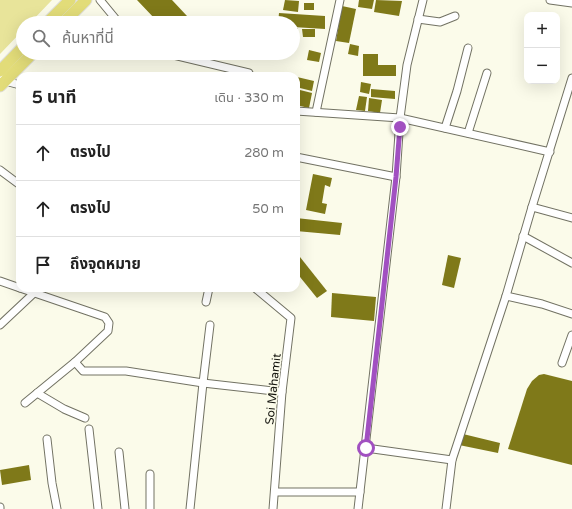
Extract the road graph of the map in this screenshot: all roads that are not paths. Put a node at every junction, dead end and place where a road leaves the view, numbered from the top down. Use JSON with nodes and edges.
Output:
{"nodes":[{"id":1,"x":70,"y":0,"type":"edge"},
{"id":2,"x":86,"y":0,"type":"edge"},
{"id":3,"x":100,"y":0,"type":"edge"},
{"id":4,"x":340,"y":0,"type":"edge"},
{"id":5,"x":423,"y":0,"type":"edge"},
{"id":6,"x":550,"y":0,"type":"edge"},
{"id":7,"x":572,"y":2,"type":"edge"},
{"id":8,"x":54,"y":16,"type":"edge"},
{"id":9,"x":70,"y":16,"type":"edge"},
{"id":10,"x":113,"y":16,"type":"edge"},
{"id":11,"x":455,"y":16,"type":"dead end"},
{"id":12,"x":418,"y":19,"type":"junction"},
{"id":13,"x":468,"y":48,"type":"dead end"},
{"id":14,"x":16,"y":54,"type":"edge"},
{"id":15,"x":25,"y":60,"type":"edge"},
{"id":16,"x":196,"y":60,"type":"edge"},
{"id":17,"x":0,"y":71,"type":"edge"},
{"id":18,"x":249,"y":72,"type":"edge"},
{"id":19,"x":487,"y":73,"type":"dead end"},
{"id":20,"x":572,"y":78,"type":"edge"},
{"id":21,"x":2,"y":81,"type":"edge"},
{"id":22,"x":16,"y":84,"type":"edge"},
{"id":23,"x":300,"y":111,"type":"edge"},
{"id":24,"x":316,"y":112,"type":"junction"},
{"id":25,"x":400,"y":118,"type":"junction"},
{"id":26,"x":445,"y":128,"type":"junction"},
{"id":27,"x":468,"y":133,"type":"junction"},
{"id":28,"x":550,"y":152,"type":"junction"},
{"id":29,"x":300,"y":158,"type":"edge"},
{"id":30,"x":0,"y":170,"type":"edge"},
{"id":31,"x":396,"y":177,"type":"junction"},
{"id":32,"x":16,"y":182,"type":"edge"},
{"id":33,"x":532,"y":207,"type":"junction"},
{"id":34,"x":572,"y":218,"type":"edge"},
{"id":35,"x":523,"y":236,"type":"junction"},
{"id":36,"x":572,"y":263,"type":"edge"},
{"id":37,"x":0,"y":281,"type":"edge"},
{"id":38,"x":16,"y":287,"type":"edge"},
{"id":39,"x":208,"y":292,"type":"edge"},
{"id":40,"x":260,"y":292,"type":"edge"},
{"id":41,"x":34,"y":293,"type":"joint"},
{"id":42,"x":506,"y":296,"type":"junction"},
{"id":43,"x":206,"y":302,"type":"dead end"},
{"id":44,"x":572,"y":314,"type":"edge"},
{"id":45,"x":0,"y":325,"type":"edge"},
{"id":46,"x":210,"y":325,"type":"dead end"},
{"id":47,"x":572,"y":335,"type":"edge"},
{"id":48,"x":75,"y":362,"type":"junction"},
{"id":49,"x":562,"y":363,"type":"dead end"},
{"id":50,"x":202,"y":383,"type":"junction"},
{"id":51,"x":282,"y":392,"type":"junction"},
{"id":52,"x":37,"y":393,"type":"junction"},
{"id":53,"x":25,"y":403,"type":"dead end"},
{"id":54,"x":85,"y":418,"type":"dead end"},
{"id":55,"x":89,"y":429,"type":"dead end"},
{"id":56,"x":47,"y":439,"type":"dead end"},
{"id":57,"x":366,"y":448,"type":"junction"},
{"id":58,"x":119,"y":452,"type":"dead end"},
{"id":59,"x":452,"y":460,"type":"junction"},
{"id":60,"x":150,"y":474,"type":"dead end"},
{"id":61,"x":275,"y":492,"type":"junction"},
{"id":62,"x":360,"y":492,"type":"junction"},
{"id":63,"x":57,"y":509,"type":"edge"},
{"id":64,"x":98,"y":509,"type":"edge"},
{"id":65,"x":125,"y":509,"type":"edge"},
{"id":66,"x":150,"y":509,"type":"edge"},
{"id":67,"x":190,"y":509,"type":"edge"},
{"id":68,"x":273,"y":509,"type":"edge"},
{"id":69,"x":358,"y":509,"type":"edge"},
{"id":70,"x":446,"y":509,"type":"edge"}],
"edges":[{"from":1,"to":8,"type":"main road"},
{"from":2,"to":9,"type":"main road"},
{"from":3,"to":10,"type":"street"},
{"from":4,"to":24,"type":"street"},
{"from":5,"to":12,"type":"street"},
{"from":6,"to":7,"type":"street"},
{"from":11,"to":12,"type":"street"},
{"from":12,"to":25,"type":"street"},
{"from":13,"to":26,"type":"street"},
{"from":14,"to":17,"type":"main road"},
{"from":15,"to":21,"type":"main road"},
{"from":16,"to":18,"type":"street"},
{"from":19,"to":27,"type":"street"},
{"from":20,"to":28,"type":"street"},
{"from":21,"to":22,"type":"street"},
{"from":23,"to":24,"type":"street"},
{"from":24,"to":25,"type":"street"},
{"from":25,"to":26,"type":"street"},
{"from":25,"to":31,"type":"street"},
{"from":26,"to":27,"type":"street"},
{"from":27,"to":28,"type":"street"},
{"from":28,"to":33,"type":"street"},
{"from":29,"to":31,"type":"street"},
{"from":30,"to":32,"type":"street"},
{"from":31,"to":57,"type":"street"},
{"from":33,"to":34,"type":"street"},
{"from":33,"to":35,"type":"street"},
{"from":35,"to":36,"type":"street"},
{"from":35,"to":42,"type":"street"},
{"from":37,"to":38,"type":"street"},
{"from":39,"to":43,"type":"street"},
{"from":40,"to":51,"type":"street","name":"Soi Mahamit"},
{"from":41,"to":45,"type":"street"},
{"from":41,"to":48,"type":"street"},
{"from":42,"to":44,"type":"street"},
{"from":42,"to":59,"type":"street"},
{"from":46,"to":50,"type":"street"},
{"from":47,"to":49,"type":"street"},
{"from":48,"to":50,"type":"street"},
{"from":48,"to":52,"type":"street"},
{"from":50,"to":51,"type":"street"},
{"from":50,"to":67,"type":"street"},
{"from":51,"to":61,"type":"street","name":"Soi Mahamit"},
{"from":52,"to":53,"type":"street"},
{"from":52,"to":54,"type":"street"},
{"from":55,"to":64,"type":"street"},
{"from":56,"to":63,"type":"street"},
{"from":57,"to":59,"type":"street"},
{"from":57,"to":62,"type":"street"},
{"from":58,"to":65,"type":"street"},
{"from":59,"to":70,"type":"street"},
{"from":60,"to":66,"type":"street"},
{"from":61,"to":62,"type":"street"},
{"from":61,"to":68,"type":"street","name":"Soi Mahamit"},
{"from":62,"to":69,"type":"street"}]}
